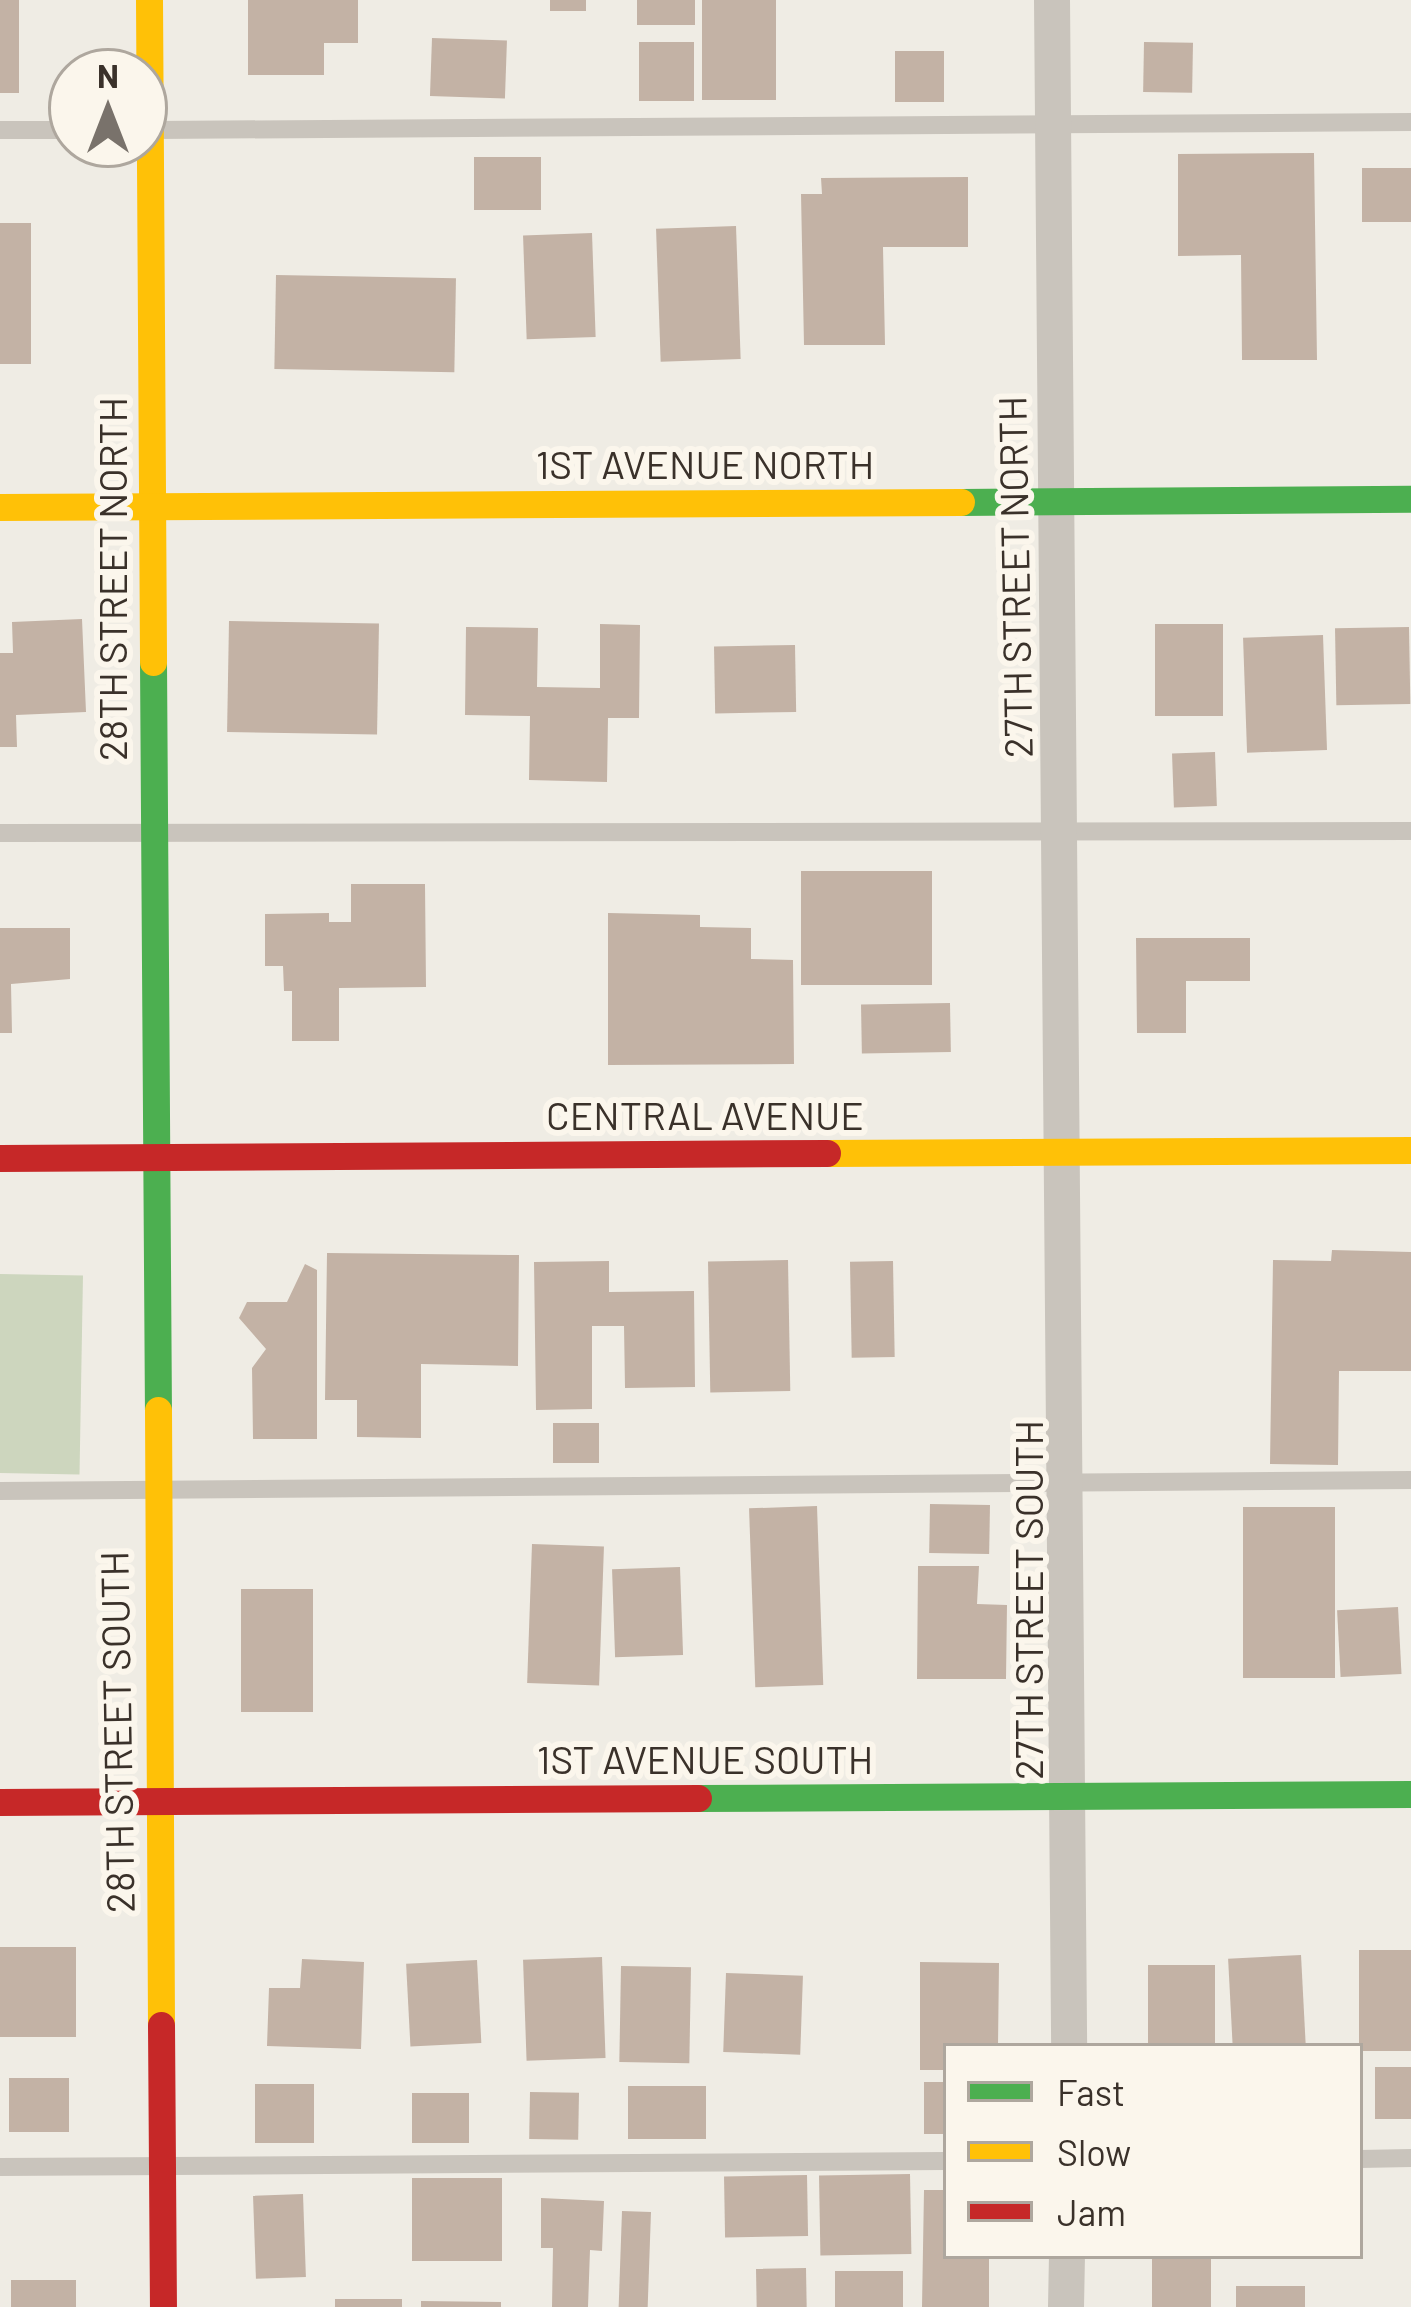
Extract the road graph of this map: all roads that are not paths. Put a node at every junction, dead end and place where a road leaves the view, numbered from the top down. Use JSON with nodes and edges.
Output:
{"nodes":[{"id":1,"x":149,"y":0,"type":"edge"},
{"id":2,"x":1052,"y":0,"type":"edge"},
{"id":3,"x":148,"y":48,"type":"edge"},
{"id":4,"x":1411,"y":122,"type":"edge"},
{"id":5,"x":1053,"y":124,"type":"junction"},
{"id":6,"x":0,"y":130,"type":"edge"},
{"id":7,"x":48,"y":130,"type":"edge"},
{"id":8,"x":168,"y":130,"type":"edge"},
{"id":9,"x":147,"y":168,"type":"edge"},
{"id":10,"x":1411,"y":500,"type":"edge"},
{"id":11,"x":1055,"y":502,"type":"junction"},
{"id":12,"x":0,"y":507,"type":"edge"},
{"id":13,"x":151,"y":507,"type":"junction"},
{"id":14,"x":1411,"y":831,"type":"edge"},
{"id":15,"x":151,"y":832,"type":"junction"},
{"id":16,"x":0,"y":833,"type":"edge"},
{"id":17,"x":1061,"y":836,"type":"junction"},
{"id":18,"x":1411,"y":1150,"type":"edge"},
{"id":19,"x":1067,"y":1153,"type":"junction"},
{"id":20,"x":152,"y":1157,"type":"junction"},
{"id":21,"x":0,"y":1158,"type":"edge"},
{"id":22,"x":1411,"y":1480,"type":"edge"},
{"id":23,"x":1070,"y":1483,"type":"junction"},
{"id":24,"x":0,"y":1490,"type":"edge"},
{"id":25,"x":154,"y":1490,"type":"junction"},
{"id":26,"x":1411,"y":1794,"type":"edge"},
{"id":27,"x":1072,"y":1796,"type":"junction"},
{"id":28,"x":0,"y":1802,"type":"edge"},
{"id":29,"x":155,"y":1802,"type":"junction"},
{"id":30,"x":1069,"y":2043,"type":"edge"},
{"id":31,"x":1363,"y":2158,"type":"edge"},
{"id":32,"x":1411,"y":2158,"type":"edge"},
{"id":33,"x":943,"y":2161,"type":"edge"},
{"id":34,"x":161,"y":2166,"type":"junction"},
{"id":35,"x":0,"y":2167,"type":"edge"},
{"id":36,"x":1066,"y":2259,"type":"edge"},
{"id":37,"x":164,"y":2307,"type":"edge"},
{"id":38,"x":1066,"y":2307,"type":"edge"}],
"edges":[{"from":1,"to":3,"type":"street","name":"28TH STREET NORTH"},
{"from":2,"to":5,"type":"street","name":"27TH STREET NORTH"},
{"from":4,"to":5,"type":"lane"},
{"from":5,"to":8,"type":"lane"},
{"from":5,"to":11,"type":"street","name":"27TH STREET NORTH"},
{"from":6,"to":7,"type":"lane"},
{"from":9,"to":13,"type":"street","name":"28TH STREET NORTH"},
{"from":10,"to":11,"type":"street","name":"1ST AVENUE NORTH"},
{"from":11,"to":13,"type":"street","name":"1ST AVENUE NORTH"},
{"from":11,"to":17,"type":"street","name":"27TH STREET NORTH"},
{"from":12,"to":13,"type":"street","name":"1ST AVENUE NORTH"},
{"from":13,"to":15,"type":"street","name":"28TH STREET NORTH"},
{"from":14,"to":17,"type":"lane"},
{"from":15,"to":16,"type":"lane"},
{"from":15,"to":17,"type":"lane"},
{"from":15,"to":20,"type":"street","name":"28TH STREET NORTH"},
{"from":17,"to":19,"type":"street","name":"27TH STREET NORTH"},
{"from":18,"to":19,"type":"street","name":"CENTRAL AVENUE"},
{"from":19,"to":20,"type":"street","name":"CENTRAL AVENUE"},
{"from":19,"to":23,"type":"street","name":"27TH STREET SOUTH"},
{"from":20,"to":21,"type":"street","name":"CENTRAL AVENUE"},
{"from":20,"to":25,"type":"street","name":"28TH STREET SOUTH"},
{"from":22,"to":23,"type":"lane"},
{"from":23,"to":25,"type":"lane"},
{"from":23,"to":27,"type":"street","name":"27TH STREET SOUTH"},
{"from":24,"to":25,"type":"lane"},
{"from":25,"to":29,"type":"street","name":"28TH STREET SOUTH"},
{"from":26,"to":27,"type":"street","name":"1ST AVENUE SOUTH"},
{"from":27,"to":29,"type":"street","name":"1ST AVENUE SOUTH"},
{"from":27,"to":30,"type":"street","name":"27TH STREET SOUTH"},
{"from":28,"to":29,"type":"street","name":"1ST AVENUE SOUTH"},
{"from":29,"to":34,"type":"street","name":"28TH STREET SOUTH"},
{"from":31,"to":32,"type":"lane"},
{"from":33,"to":34,"type":"lane"},
{"from":34,"to":35,"type":"lane"},
{"from":34,"to":37,"type":"street","name":"28TH STREET SOUTH"},
{"from":36,"to":38,"type":"street"}]}
